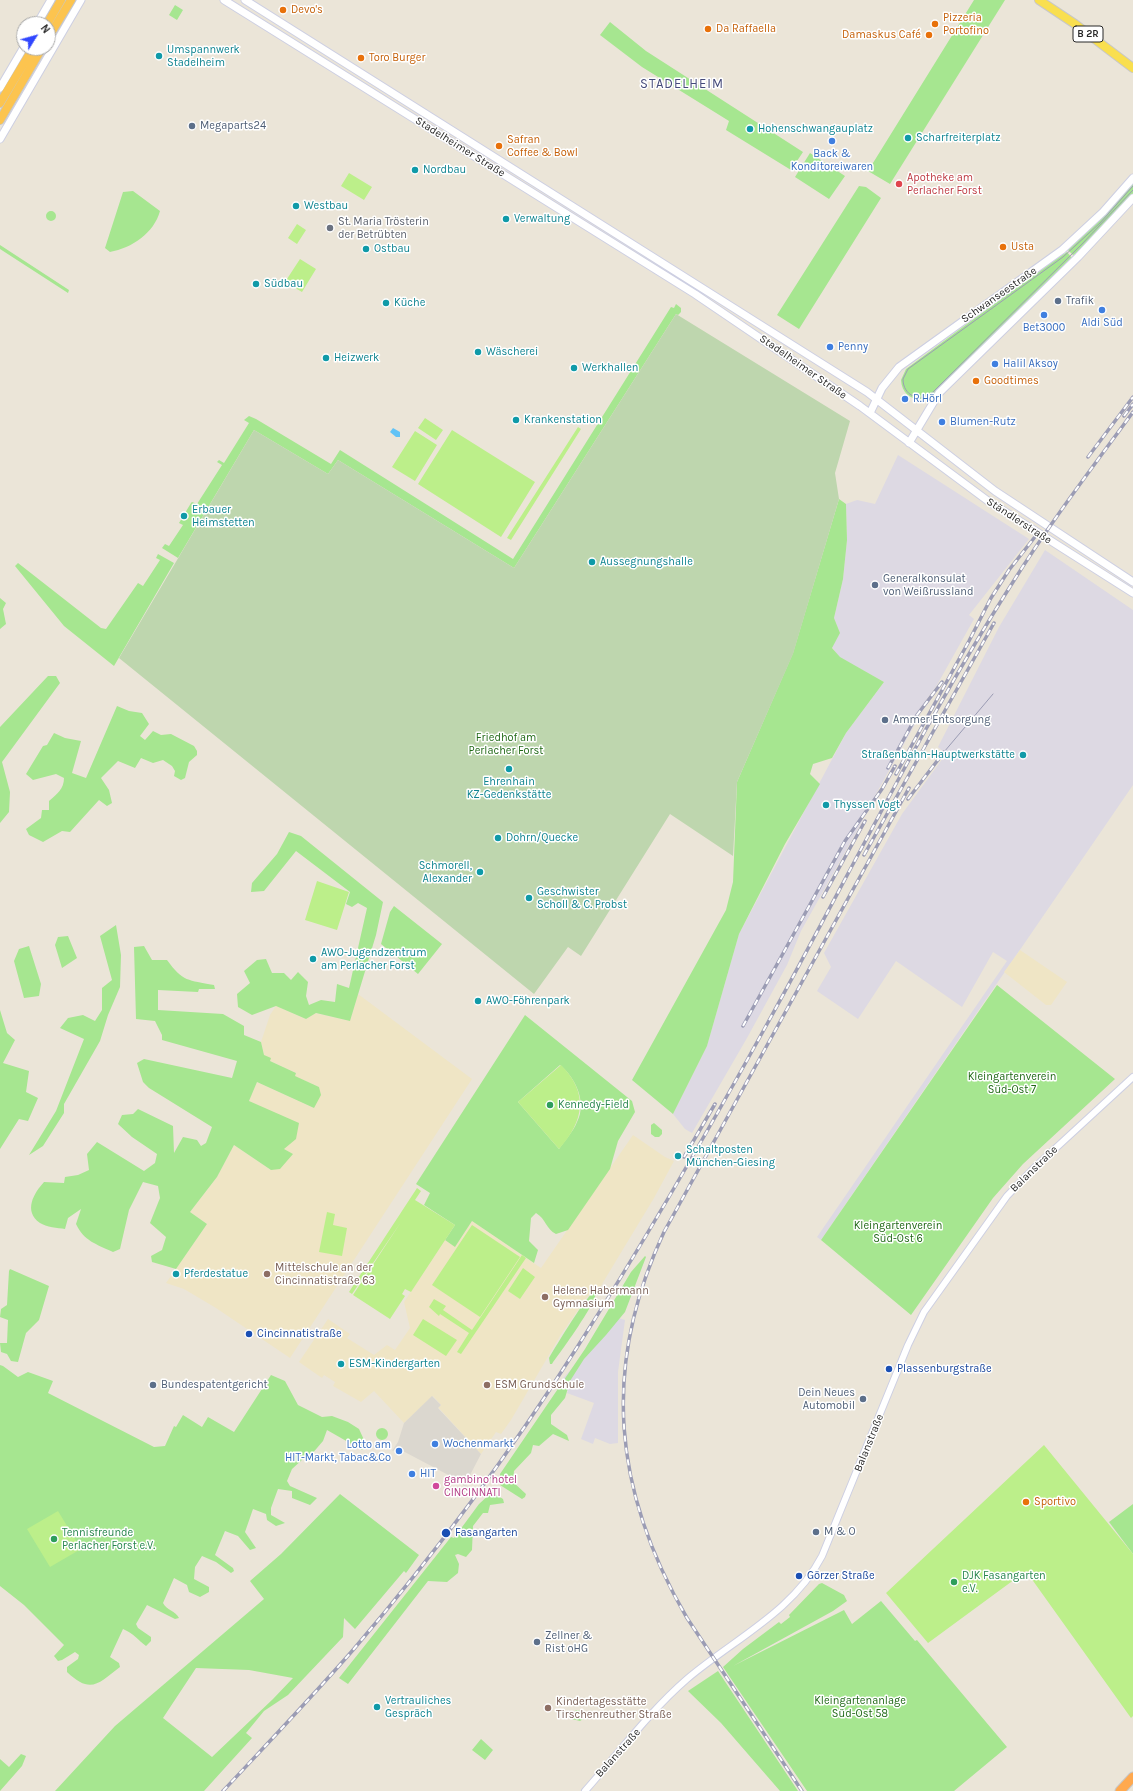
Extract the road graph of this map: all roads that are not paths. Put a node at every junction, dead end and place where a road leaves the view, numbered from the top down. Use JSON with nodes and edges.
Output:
{"nodes":[{"id":1,"x":51,"y":0,"type":"edge"},
{"id":2,"x":61,"y":0,"type":"edge"},
{"id":3,"x":71,"y":0,"type":"edge"},
{"id":4,"x":81,"y":0,"type":"edge"},
{"id":5,"x":224,"y":0,"type":"edge"},
{"id":6,"x":245,"y":0,"type":"edge"},
{"id":7,"x":1039,"y":0,"type":"edge"},
{"id":8,"x":42,"y":16,"type":"edge"},
{"id":9,"x":52,"y":16,"type":"edge"},
{"id":10,"x":56,"y":25,"type":"edge"},
{"id":11,"x":19,"y":56,"type":"edge"},
{"id":12,"x":28,"y":56,"type":"edge"},
{"id":13,"x":37,"y":56,"type":"edge"},
{"id":14,"x":1133,"y":68,"type":"edge"},
{"id":15,"x":0,"y":88,"type":"edge"},
{"id":16,"x":0,"y":103,"type":"edge"},
{"id":17,"x":0,"y":120,"type":"edge"},
{"id":18,"x":0,"y":139,"type":"edge"},
{"id":19,"x":1133,"y":178,"type":"edge"},
{"id":20,"x":1133,"y":198,"type":"edge"},
{"id":21,"x":700,"y":286,"type":"junction"},
{"id":22,"x":695,"y":294,"type":"junction"},
{"id":23,"x":876,"y":399,"type":"junction"},
{"id":24,"x":870,"y":413,"type":"junction"},
{"id":25,"x":916,"y":430,"type":"junction"},
{"id":26,"x":909,"y":443,"type":"junction"},
{"id":27,"x":1133,"y":582,"type":"edge"},
{"id":28,"x":1133,"y":593,"type":"edge"},
{"id":29,"x":1133,"y":1077,"type":"edge"},
{"id":30,"x":1133,"y":1777,"type":"edge"},
{"id":31,"x":585,"y":1791,"type":"edge"},
{"id":32,"x":1120,"y":1791,"type":"edge"}],
"edges":[{"from":1,"to":8,"type":"main road"},
{"from":2,"to":9,"type":"highway"},
{"from":3,"to":10,"type":"highway"},
{"from":4,"to":18,"type":"main road"},
{"from":5,"to":22,"type":"main road","name":"Stadelheimer Straße"},
{"from":6,"to":21,"type":"main road","name":"Stadelheimer Straße"},
{"from":7,"to":14,"type":"main road","number":"B 2R"},
{"from":11,"to":15,"type":"main road"},
{"from":12,"to":16,"type":"highway"},
{"from":13,"to":17,"type":"highway"},
{"from":19,"to":23,"type":"main road","name":"Schwanseestraße"},
{"from":20,"to":25,"type":"main road","name":"Schwanseestraße"},
{"from":21,"to":22,"type":"main road"},
{"from":21,"to":23,"type":"main road","name":"Stadelheimer Straße"},
{"from":22,"to":24,"type":"main road","name":"Stadelheimer Straße"},
{"from":23,"to":24,"type":"main road","name":"Schwanseestraße"},
{"from":23,"to":25,"type":"main road","name":"Stadelheimer Straße"},
{"from":24,"to":26,"type":"main road","name":"Stadelheimer Straße"},
{"from":25,"to":26,"type":"main road","name":"Schwanseestraße"},
{"from":25,"to":27,"type":"main road","name":"Ständlerstraße"},
{"from":26,"to":28,"type":"main road","name":"Ständlerstraße"},
{"from":29,"to":31,"type":"street","name":"Balanstraße"},
{"from":30,"to":32,"type":"highway"}]}
